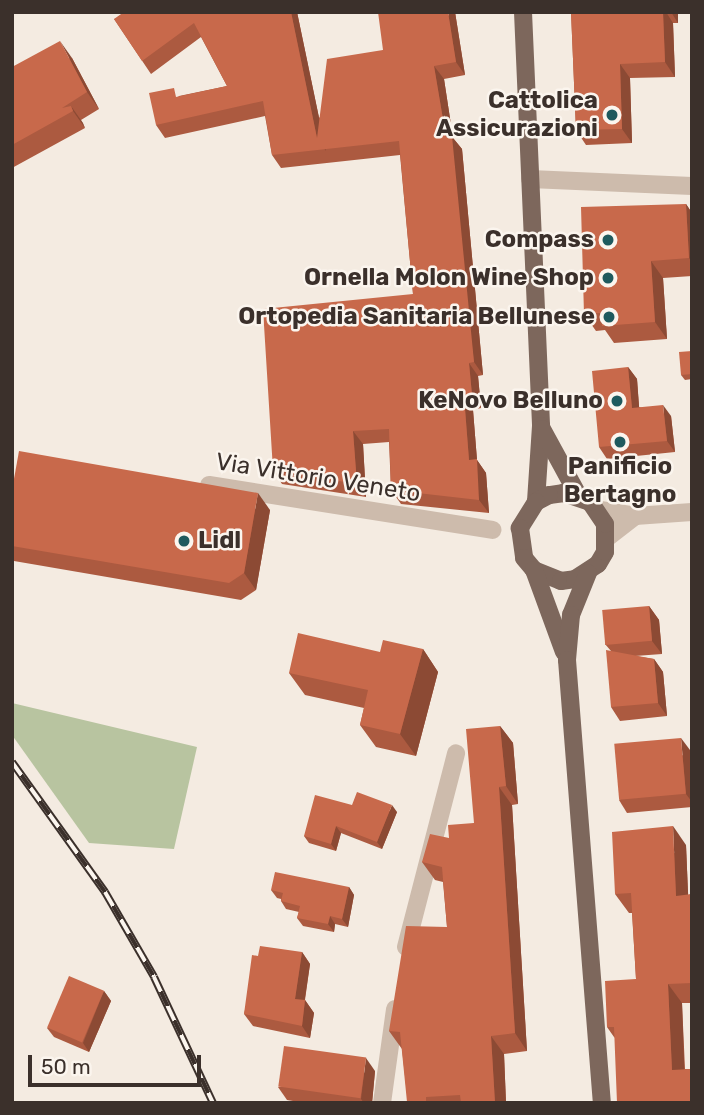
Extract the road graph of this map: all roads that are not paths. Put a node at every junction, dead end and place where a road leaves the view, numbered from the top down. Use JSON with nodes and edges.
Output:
{"nodes":[{"id":1,"x":523,"y":12,"type":"edge"},
{"id":2,"x":530,"y":179,"type":"junction"},
{"id":3,"x":692,"y":186,"type":"edge"},
{"id":4,"x":541,"y":426,"type":"junction"},
{"id":5,"x":187,"y":481,"type":"edge"},
{"id":6,"x":578,"y":495,"type":"junction"},
{"id":7,"x":536,"y":502,"type":"junction"},
{"id":8,"x":597,"y":509,"type":"junction"},
{"id":9,"x":692,"y":512,"type":"edge"},
{"id":10,"x":635,"y":516,"type":"junction"},
{"id":11,"x":492,"y":530,"type":"dead end"},
{"id":12,"x":607,"y":538,"type":"junction"},
{"id":13,"x":534,"y":570,"type":"junction"},
{"id":14,"x":588,"y":573,"type":"junction"},
{"id":15,"x":567,"y":660,"type":"junction"},
{"id":16,"x":456,"y":753,"type":"dead end"},
{"id":17,"x":402,"y":966,"type":"edge"},
{"id":18,"x":398,"y":992,"type":"edge"},
{"id":19,"x":382,"y":1103,"type":"edge"},
{"id":20,"x":603,"y":1103,"type":"edge"}],
"edges":[{"from":1,"to":2,"type":"main road"},
{"from":2,"to":3,"type":"street"},
{"from":2,"to":4,"type":"main road"},
{"from":4,"to":6,"type":"main road"},
{"from":4,"to":7,"type":"main road"},
{"from":5,"to":11,"type":"street","name":"Via Vittorio Veneto"},
{"from":6,"to":7,"type":"main road"},
{"from":6,"to":8,"type":"main road"},
{"from":7,"to":13,"type":"main road"},
{"from":8,"to":10,"type":"street"},
{"from":8,"to":12,"type":"main road"},
{"from":9,"to":10,"type":"street"},
{"from":10,"to":12,"type":"street"},
{"from":12,"to":14,"type":"main road"},
{"from":13,"to":14,"type":"main road"},
{"from":13,"to":15,"type":"main road"},
{"from":14,"to":15,"type":"main road"},
{"from":15,"to":20,"type":"main road"},
{"from":16,"to":17,"type":"street"},
{"from":18,"to":19,"type":"street"}]}
